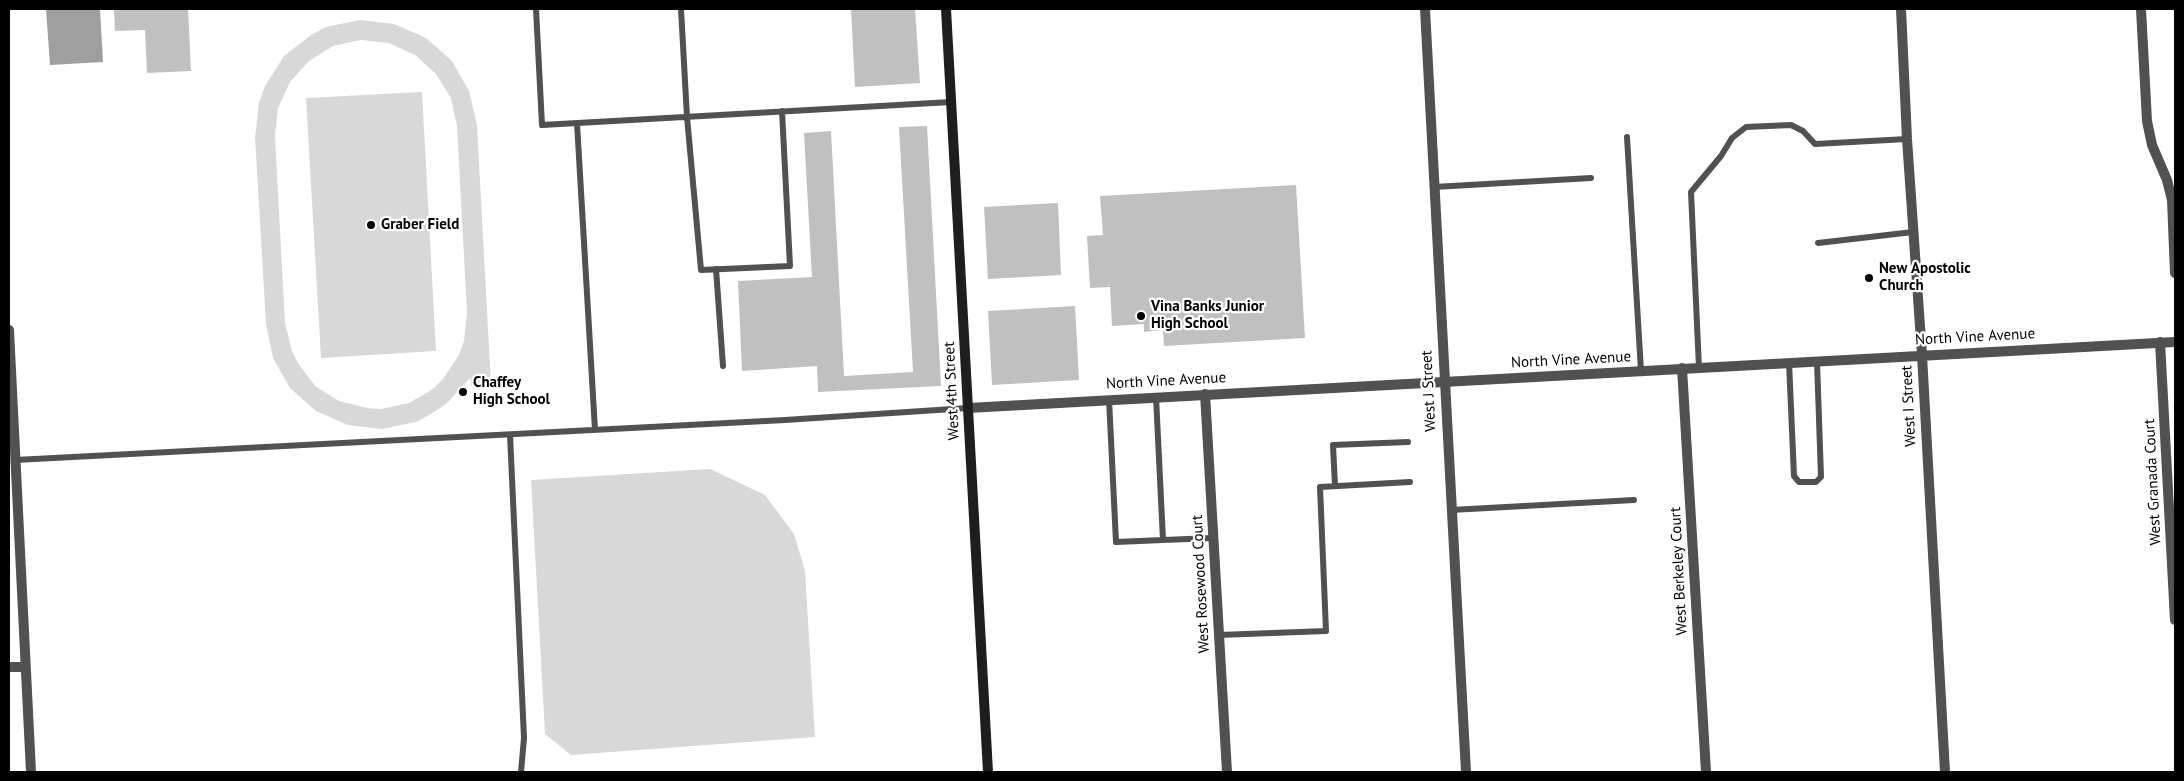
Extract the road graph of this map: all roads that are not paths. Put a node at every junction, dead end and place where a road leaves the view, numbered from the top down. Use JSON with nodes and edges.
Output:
{"nodes":[{"id":1,"x":536,"y":9,"type":"edge"},
{"id":2,"x":681,"y":9,"type":"edge"},
{"id":3,"x":946,"y":9,"type":"edge"},
{"id":4,"x":1425,"y":9,"type":"edge"},
{"id":5,"x":1901,"y":9,"type":"edge"},
{"id":6,"x":2141,"y":9,"type":"edge"},
{"id":7,"x":951,"y":102,"type":"junction"},
{"id":8,"x":782,"y":111,"type":"junction"},
{"id":9,"x":687,"y":117,"type":"junction"},
{"id":10,"x":577,"y":123,"type":"junction"},
{"id":11,"x":1627,"y":136,"type":"dead end"},
{"id":12,"x":1907,"y":139,"type":"junction"},
{"id":13,"x":1591,"y":178,"type":"dead end"},
{"id":14,"x":1434,"y":187,"type":"junction"},
{"id":15,"x":1913,"y":232,"type":"junction"},
{"id":16,"x":1818,"y":243,"type":"dead end"},
{"id":17,"x":716,"y":269,"type":"junction"},
{"id":18,"x":2175,"y":273,"type":"edge"},
{"id":19,"x":9,"y":330,"type":"edge"},
{"id":20,"x":2160,"y":342,"type":"junction"},
{"id":21,"x":2175,"y":342,"type":"edge"},
{"id":22,"x":1922,"y":355,"type":"junction"},
{"id":23,"x":1817,"y":361,"type":"junction"},
{"id":24,"x":1789,"y":362,"type":"junction"},
{"id":25,"x":723,"y":366,"type":"dead end"},
{"id":26,"x":1682,"y":368,"type":"junction"},
{"id":27,"x":1699,"y":368,"type":"junction"},
{"id":28,"x":1641,"y":371,"type":"junction"},
{"id":29,"x":1443,"y":382,"type":"junction"},
{"id":30,"x":1205,"y":394,"type":"junction"},
{"id":31,"x":1156,"y":397,"type":"junction"},
{"id":32,"x":1109,"y":399,"type":"junction"},
{"id":33,"x":968,"y":408,"type":"junction"},
{"id":34,"x":595,"y":430,"type":"junction"},
{"id":35,"x":510,"y":435,"type":"junction"},
{"id":36,"x":1408,"y":442,"type":"dead end"},
{"id":37,"x":12,"y":460,"type":"edge"},
{"id":38,"x":1410,"y":482,"type":"dead end"},
{"id":39,"x":1334,"y":486,"type":"junction"},
{"id":40,"x":1634,"y":500,"type":"dead end"},
{"id":41,"x":1451,"y":510,"type":"junction"},
{"id":42,"x":1214,"y":538,"type":"junction"},
{"id":43,"x":1163,"y":540,"type":"junction"},
{"id":44,"x":2175,"y":620,"type":"edge"},
{"id":45,"x":1219,"y":635,"type":"junction"},
{"id":46,"x":24,"y":666,"type":"junction"},
{"id":47,"x":9,"y":667,"type":"edge"},
{"id":48,"x":31,"y":772,"type":"edge"},
{"id":49,"x":522,"y":772,"type":"edge"},
{"id":50,"x":988,"y":772,"type":"edge"},
{"id":51,"x":1228,"y":772,"type":"edge"},
{"id":52,"x":1466,"y":772,"type":"edge"},
{"id":53,"x":1706,"y":772,"type":"edge"},
{"id":54,"x":1945,"y":772,"type":"edge"}],
"edges":[{"from":1,"to":10,"type":"lane"},
{"from":2,"to":9,"type":"lane"},
{"from":3,"to":7,"type":"main road","name":"West 4th Street"},
{"from":4,"to":14,"type":"street","name":"West J Street"},
{"from":5,"to":12,"type":"street","name":"West I Street"},
{"from":6,"to":18,"type":"street"},
{"from":7,"to":8,"type":"lane"},
{"from":7,"to":33,"type":"main road","name":"West 4th Street"},
{"from":8,"to":9,"type":"lane"},
{"from":8,"to":17,"type":"lane"},
{"from":9,"to":10,"type":"lane"},
{"from":9,"to":17,"type":"lane"},
{"from":10,"to":34,"type":"lane"},
{"from":11,"to":28,"type":"lane"},
{"from":12,"to":15,"type":"street","name":"West I Street"},
{"from":12,"to":27,"type":"lane"},
{"from":13,"to":14,"type":"lane"},
{"from":14,"to":29,"type":"street","name":"West J Street"},
{"from":15,"to":16,"type":"lane"},
{"from":15,"to":22,"type":"street","name":"West I Street"},
{"from":17,"to":25,"type":"lane"},
{"from":19,"to":37,"type":"street"},
{"from":20,"to":21,"type":"street","name":"North Vine Avenue"},
{"from":20,"to":22,"type":"street","name":"North Vine Avenue"},
{"from":20,"to":44,"type":"street","name":"West Granada Court"},
{"from":22,"to":23,"type":"street","name":"North Vine Avenue"},
{"from":22,"to":54,"type":"street","name":"West I Street"},
{"from":23,"to":24,"type":"street","name":"North Vine Avenue"},
{"from":23,"to":24,"type":"lane"},
{"from":24,"to":27,"type":"street","name":"North Vine Avenue"},
{"from":26,"to":27,"type":"street","name":"North Vine Avenue"},
{"from":26,"to":28,"type":"street","name":"North Vine Avenue"},
{"from":26,"to":53,"type":"street","name":"West Berkeley Court"},
{"from":28,"to":29,"type":"street","name":"North Vine Avenue"},
{"from":29,"to":30,"type":"street","name":"North Vine Avenue"},
{"from":29,"to":41,"type":"street","name":"West J Street"},
{"from":30,"to":31,"type":"street","name":"North Vine Avenue"},
{"from":30,"to":42,"type":"street","name":"West Rosewood Court"},
{"from":31,"to":32,"type":"street","name":"North Vine Avenue"},
{"from":31,"to":43,"type":"lane"},
{"from":32,"to":33,"type":"street","name":"North Vine Avenue"},
{"from":32,"to":43,"type":"lane"},
{"from":33,"to":34,"type":"lane"},
{"from":33,"to":50,"type":"main road","name":"West 4th Street"},
{"from":34,"to":35,"type":"lane"},
{"from":35,"to":37,"type":"lane"},
{"from":35,"to":49,"type":"lane"},
{"from":36,"to":39,"type":"lane"},
{"from":37,"to":46,"type":"street"},
{"from":38,"to":39,"type":"lane"},
{"from":39,"to":45,"type":"lane"},
{"from":40,"to":41,"type":"lane"},
{"from":41,"to":52,"type":"street","name":"West J Street"},
{"from":42,"to":43,"type":"lane"},
{"from":42,"to":45,"type":"street","name":"West Rosewood Court"},
{"from":45,"to":51,"type":"street","name":"West Rosewood Court"},
{"from":46,"to":47,"type":"street"},
{"from":46,"to":48,"type":"street"}]}
